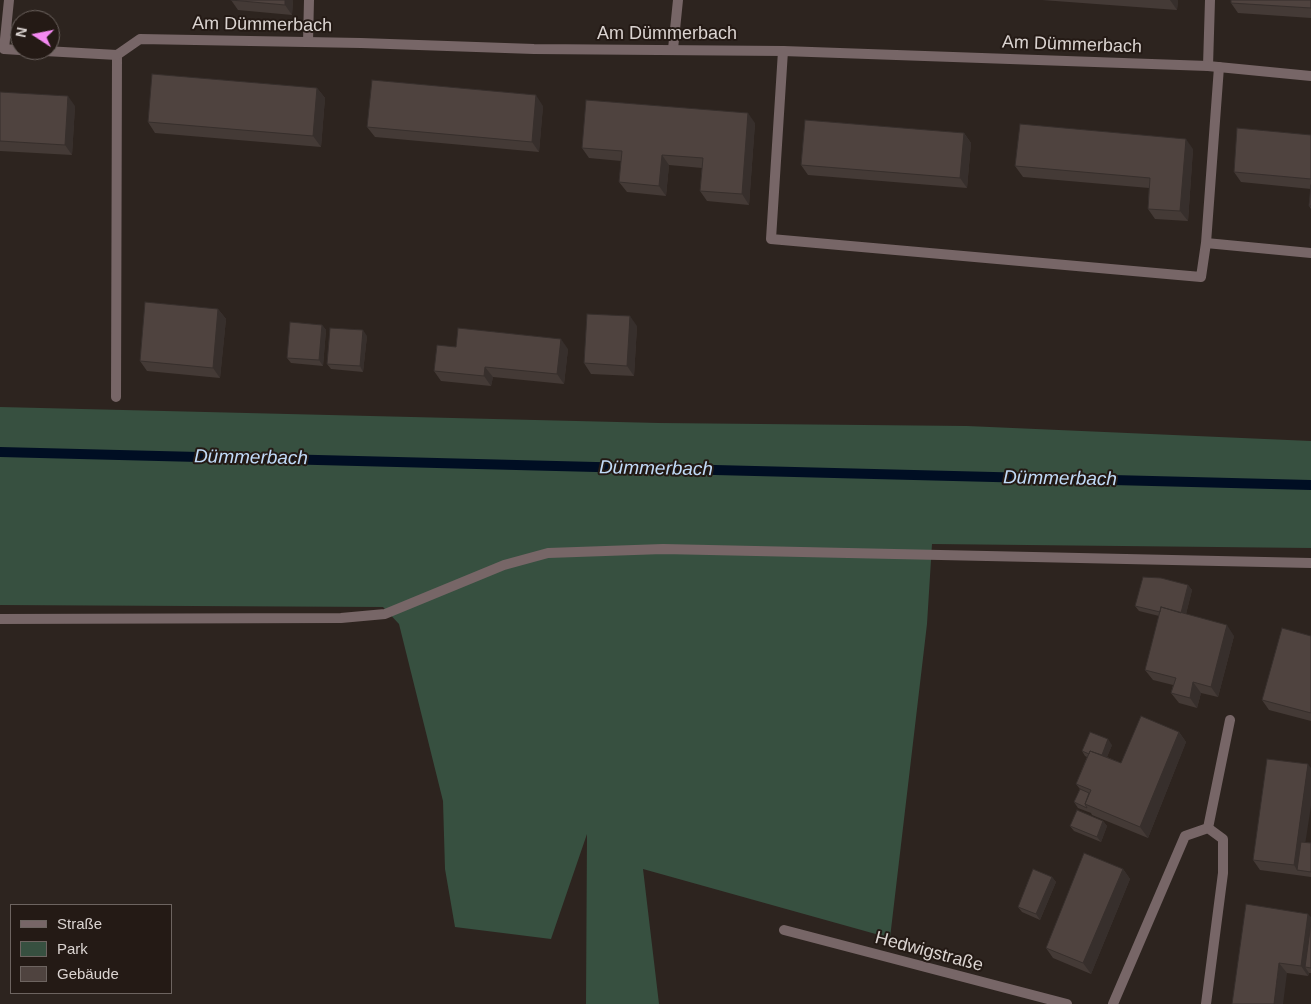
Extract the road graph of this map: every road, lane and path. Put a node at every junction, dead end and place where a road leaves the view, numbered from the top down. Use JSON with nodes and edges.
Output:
{"nodes":[{"id":1,"x":9,"y":0,"type":"edge"},
{"id":2,"x":309,"y":0,"type":"edge"},
{"id":3,"x":678,"y":0,"type":"edge"},
{"id":4,"x":1210,"y":0,"type":"edge"},
{"id":5,"x":308,"y":42,"type":"junction"},
{"id":6,"x":10,"y":49,"type":"edge"},
{"id":7,"x":673,"y":49,"type":"junction"},
{"id":8,"x":783,"y":51,"type":"junction"},
{"id":9,"x":60,"y":52,"type":"edge"},
{"id":10,"x":117,"y":55,"type":"junction"},
{"id":11,"x":1208,"y":66,"type":"junction"},
{"id":12,"x":1219,"y":68,"type":"junction"},
{"id":13,"x":1311,"y":76,"type":"edge"},
{"id":14,"x":1206,"y":243,"type":"junction"},
{"id":15,"x":1311,"y":253,"type":"edge"},
{"id":16,"x":116,"y":397,"type":"dead end"},
{"id":17,"x":1311,"y":563,"type":"edge"},
{"id":18,"x":0,"y":619,"type":"edge"},
{"id":19,"x":1230,"y":720,"type":"dead end"},
{"id":20,"x":1208,"y":828,"type":"junction"},
{"id":21,"x":784,"y":930,"type":"dead end"},
{"id":22,"x":1067,"y":1004,"type":"edge"},
{"id":23,"x":1113,"y":1004,"type":"edge"},
{"id":24,"x":1206,"y":1004,"type":"edge"}],
"edges":[{"from":1,"to":6,"type":"street"},
{"from":2,"to":5,"type":"street"},
{"from":3,"to":7,"type":"street"},
{"from":4,"to":11,"type":"street"},
{"from":5,"to":7,"type":"street","name":"Am Dümmerbach"},
{"from":5,"to":10,"type":"street","name":"Am Dümmerbach"},
{"from":7,"to":8,"type":"street","name":"Am Dümmerbach"},
{"from":8,"to":11,"type":"street","name":"Am Dümmerbach"},
{"from":8,"to":14,"type":"street"},
{"from":9,"to":10,"type":"street"},
{"from":10,"to":16,"type":"street"},
{"from":11,"to":12,"type":"street","name":"Am Dümmerbach"},
{"from":12,"to":13,"type":"street","name":"Am Dümmerbach"},
{"from":12,"to":14,"type":"street"},
{"from":14,"to":15,"type":"street"},
{"from":17,"to":18,"type":"street"},
{"from":19,"to":20,"type":"street"},
{"from":20,"to":23,"type":"street"},
{"from":20,"to":24,"type":"street"},
{"from":21,"to":22,"type":"street","name":"Hedwigstraße"}]}
